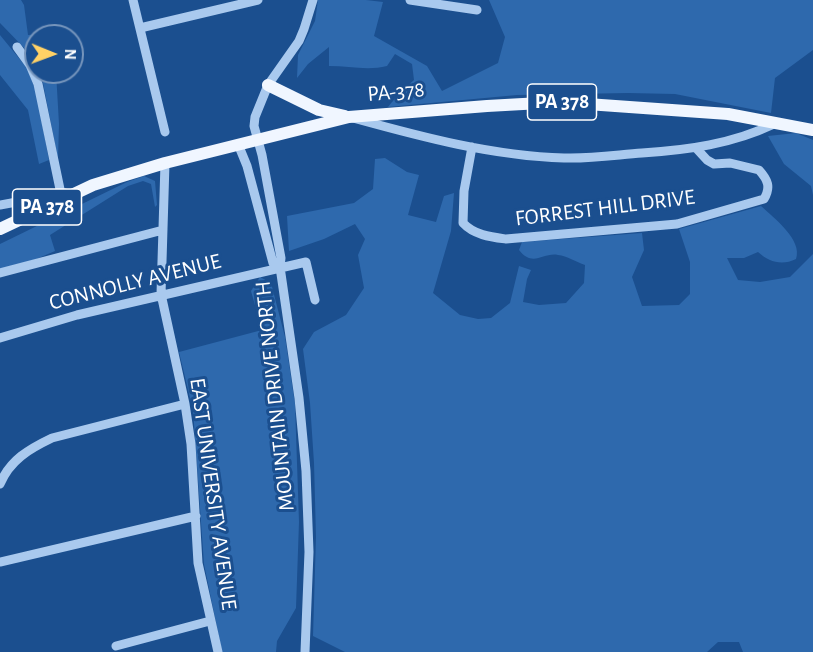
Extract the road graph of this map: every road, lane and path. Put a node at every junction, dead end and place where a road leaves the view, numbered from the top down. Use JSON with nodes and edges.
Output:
{"nodes":[{"id":1,"x":133,"y":0,"type":"edge"},
{"id":2,"x":258,"y":0,"type":"edge"},
{"id":3,"x":313,"y":0,"type":"edge"},
{"id":4,"x":410,"y":0,"type":"edge"},
{"id":5,"x":247,"y":2,"type":"edge"},
{"id":6,"x":477,"y":10,"type":"dead end"},
{"id":7,"x":140,"y":28,"type":"junction"},
{"id":8,"x":17,"y":47,"type":"dead end"},
{"id":9,"x":268,"y":85,"type":"junction"},
{"id":10,"x":349,"y":117,"type":"junction"},
{"id":11,"x":774,"y":124,"type":"junction"},
{"id":12,"x":813,"y":130,"type":"edge"},
{"id":13,"x":165,"y":132,"type":"dead end"},
{"id":14,"x":257,"y":139,"type":"junction"},
{"id":15,"x":238,"y":144,"type":"junction"},
{"id":16,"x":472,"y":147,"type":"junction"},
{"id":17,"x":696,"y":148,"type":"junction"},
{"id":18,"x":165,"y":163,"type":"junction"},
{"id":19,"x":93,"y":184,"type":"junction"},
{"id":20,"x":61,"y":194,"type":"junction"},
{"id":21,"x":0,"y":205,"type":"edge"},
{"id":22,"x":0,"y":229,"type":"edge"},
{"id":23,"x":163,"y":230,"type":"junction"},
{"id":24,"x":280,"y":267,"type":"junction"},
{"id":25,"x":0,"y":273,"type":"edge"},
{"id":26,"x":161,"y":294,"type":"junction"},
{"id":27,"x":315,"y":300,"type":"dead end"},
{"id":28,"x":0,"y":338,"type":"edge"},
{"id":29,"x":185,"y":404,"type":"junction"},
{"id":30,"x":0,"y":484,"type":"edge"},
{"id":31,"x":196,"y":516,"type":"junction"},
{"id":32,"x":0,"y":562,"type":"edge"},
{"id":33,"x":210,"y":621,"type":"junction"},
{"id":34,"x":116,"y":646,"type":"dead end"},
{"id":35,"x":218,"y":652,"type":"edge"},
{"id":36,"x":305,"y":652,"type":"edge"}],
"edges":[{"from":1,"to":7,"type":"street"},
{"from":2,"to":5,"type":"street"},
{"from":3,"to":9,"type":"street","name":"MOUNTAIN DRIVE NORTH"},
{"from":4,"to":6,"type":"street"},
{"from":5,"to":7,"type":"street"},
{"from":7,"to":13,"type":"street"},
{"from":8,"to":20,"type":"street"},
{"from":9,"to":10,"type":"main road"},
{"from":9,"to":14,"type":"street","name":"MOUNTAIN DRIVE NORTH"},
{"from":10,"to":11,"type":"main road","name":"PA-378","number":"PA 378"},
{"from":10,"to":14,"type":"main road","name":"PA-378","number":"PA 378"},
{"from":10,"to":16,"type":"street"},
{"from":11,"to":12,"type":"main road","name":"PA-378","number":"PA 378"},
{"from":11,"to":17,"type":"street"},
{"from":14,"to":15,"type":"main road","name":"PA-378","number":"PA 378"},
{"from":14,"to":24,"type":"street","name":"MOUNTAIN DRIVE NORTH"},
{"from":15,"to":18,"type":"main road","name":"PA-378","number":"PA 378"},
{"from":15,"to":24,"type":"street"},
{"from":16,"to":17,"type":"street"},
{"from":16,"to":17,"type":"street","name":"FORREST HILL DRIVE"},
{"from":18,"to":19,"type":"main road","name":"PA-378","number":"PA 378"},
{"from":18,"to":23,"type":"street","name":"EAST UNIVERSITY AVENUE"},
{"from":19,"to":20,"type":"street"},
{"from":19,"to":22,"type":"main road","name":"PA-378","number":"PA 378"},
{"from":20,"to":21,"type":"street"},
{"from":23,"to":25,"type":"street"},
{"from":23,"to":26,"type":"street","name":"EAST UNIVERSITY AVENUE"},
{"from":24,"to":26,"type":"street","name":"CONNOLLY AVENUE"},
{"from":24,"to":27,"type":"street","name":"CONNOLLY AVENUE"},
{"from":24,"to":36,"type":"street","name":"MOUNTAIN DRIVE NORTH"},
{"from":26,"to":28,"type":"street","name":"CONNOLLY AVENUE"},
{"from":26,"to":29,"type":"street","name":"EAST UNIVERSITY AVENUE"},
{"from":29,"to":30,"type":"street"},
{"from":29,"to":31,"type":"street","name":"EAST UNIVERSITY AVENUE"},
{"from":31,"to":32,"type":"street"},
{"from":31,"to":33,"type":"street","name":"EAST UNIVERSITY AVENUE"},
{"from":33,"to":34,"type":"street"},
{"from":33,"to":35,"type":"street","name":"EAST UNIVERSITY AVENUE"}]}
